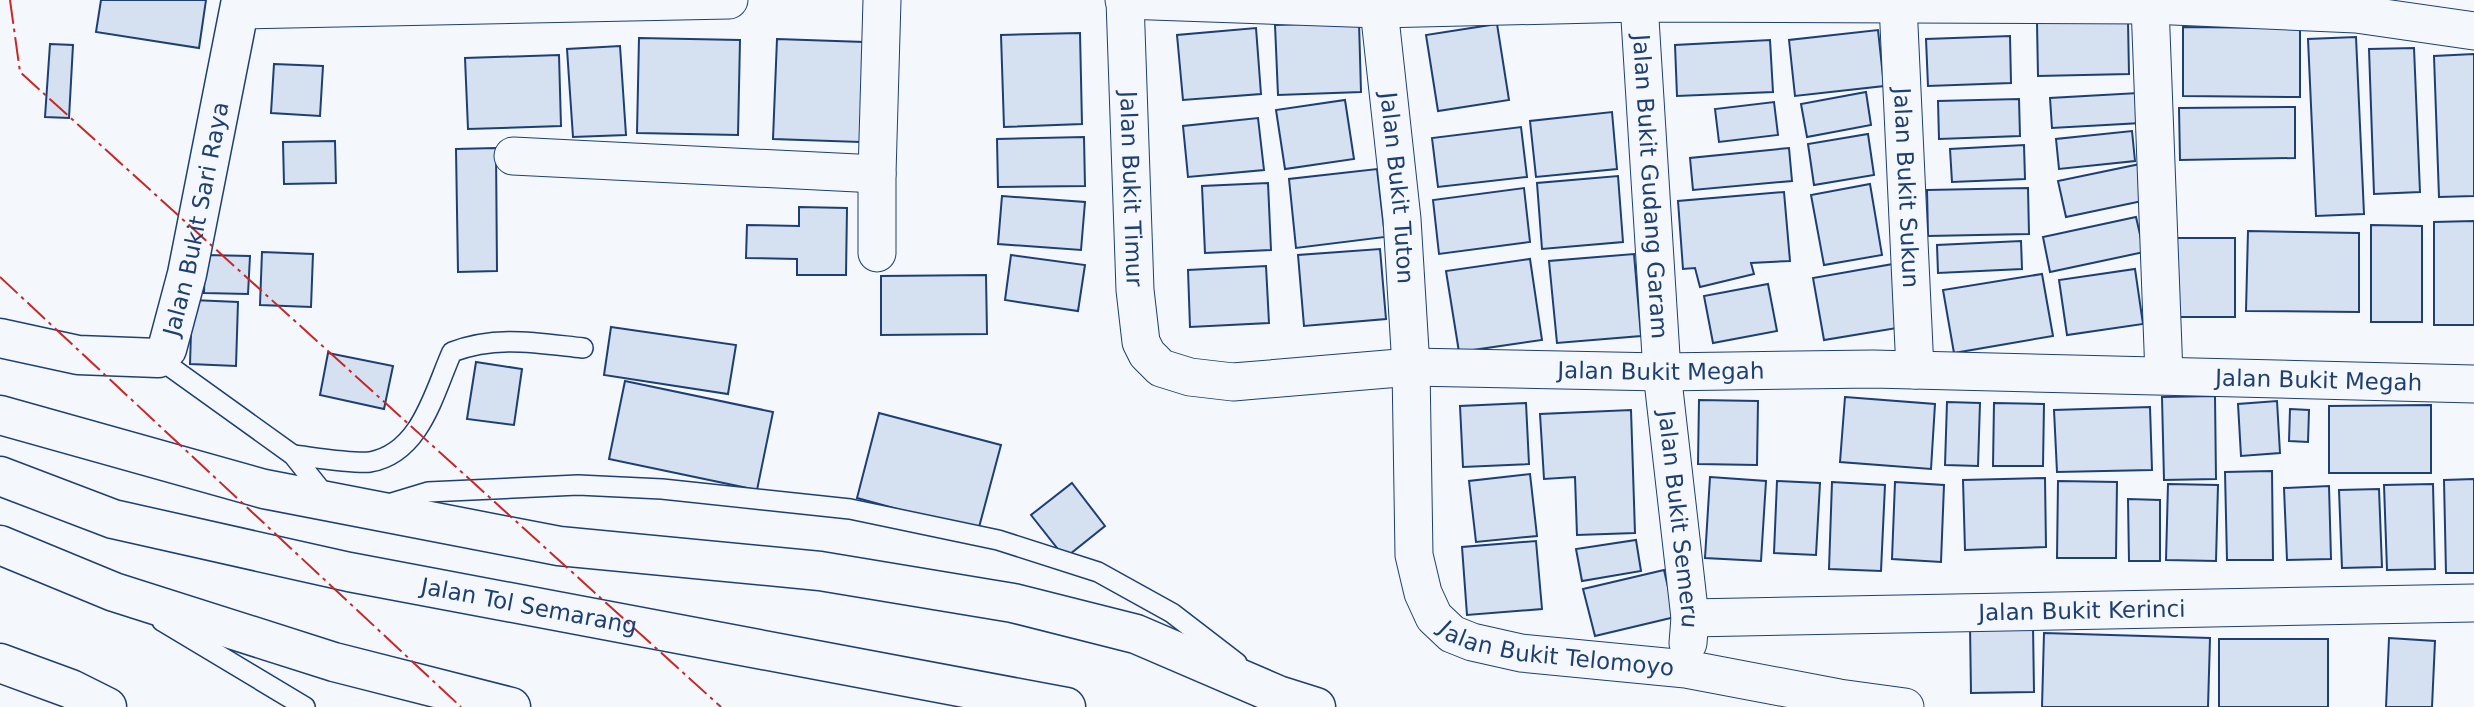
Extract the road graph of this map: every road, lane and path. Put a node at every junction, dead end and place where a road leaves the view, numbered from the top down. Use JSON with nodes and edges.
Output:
{"nodes":[{"id":1,"x":729,"y":0,"type":"edge"},
{"id":2,"x":882,"y":0,"type":"edge"},
{"id":3,"x":1125,"y":0,"type":"edge"},
{"id":4,"x":1639,"y":3,"type":"junction"},
{"id":5,"x":1898,"y":4,"type":"junction"},
{"id":6,"x":241,"y":5,"type":"edge"},
{"id":7,"x":2150,"y":5,"type":"junction"},
{"id":8,"x":1379,"y":9,"type":"junction"},
{"id":9,"x":2474,"y":31,"type":"edge"},
{"id":10,"x":513,"y":156,"type":"dead end"},
{"id":11,"x":877,"y":174,"type":"junction"},
{"id":12,"x":877,"y":253,"type":"dead end"},
{"id":13,"x":0,"y":338,"type":"edge"},
{"id":14,"x":583,"y":348,"type":"dead end"},
{"id":15,"x":158,"y":358,"type":"junction"},
{"id":16,"x":1411,"y":367,"type":"junction"},
{"id":17,"x":1161,"y":368,"type":"joint"},
{"id":18,"x":1915,"y":370,"type":"junction"},
{"id":19,"x":1662,"y":372,"type":"junction"},
{"id":20,"x":2164,"y":374,"type":"junction"},
{"id":21,"x":2474,"y":384,"type":"edge"},
{"id":22,"x":0,"y":415,"type":"edge"},
{"id":23,"x":293,"y":455,"type":"junction"},
{"id":24,"x":0,"y":476,"type":"edge"},
{"id":25,"x":329,"y":501,"type":"junction"},
{"id":26,"x":371,"y":509,"type":"junction"},
{"id":27,"x":0,"y":545,"type":"edge"},
{"id":28,"x":114,"y":592,"type":"junction"},
{"id":29,"x":2474,"y":603,"type":"edge"},
{"id":30,"x":1690,"y":618,"type":"junction"},
{"id":31,"x":0,"y":663,"type":"edge"},
{"id":32,"x":1686,"y":668,"type":"junction"},
{"id":33,"x":1278,"y":695,"type":"junction"},
{"id":34,"x":107,"y":707,"type":"edge"},
{"id":35,"x":304,"y":707,"type":"edge"},
{"id":36,"x":511,"y":707,"type":"edge"},
{"id":37,"x":1066,"y":707,"type":"edge"},
{"id":38,"x":1316,"y":707,"type":"edge"},
{"id":39,"x":1905,"y":707,"type":"edge"}],
"edges":[{"from":1,"to":6,"type":"street"},
{"from":2,"to":11,"type":"street"},
{"from":3,"to":8,"type":"street"},
{"from":3,"to":17,"type":"street","name":"Jalan Bukit Timur"},
{"from":4,"to":5,"type":"street"},
{"from":4,"to":8,"type":"street"},
{"from":4,"to":19,"type":"street","name":"Jalan Bukit Gudang Garam"},
{"from":5,"to":7,"type":"street"},
{"from":5,"to":18,"type":"street","name":"Jalan Bukit Sukun"},
{"from":6,"to":15,"type":"main road","name":"Jalan Bukit Sari Raya"},
{"from":7,"to":9,"type":"street"},
{"from":7,"to":20,"type":"street"},
{"from":8,"to":16,"type":"street","name":"Jalan Bukit Tuton"},
{"from":10,"to":11,"type":"street"},
{"from":11,"to":12,"type":"street"},
{"from":13,"to":15,"type":"main road","name":"Jalan Bukit Sari Raya"},
{"from":14,"to":23,"type":"lane"},
{"from":15,"to":23,"type":"lane"},
{"from":16,"to":17,"type":"street","name":"Jalan Bukit Megah"},
{"from":16,"to":19,"type":"street","name":"Jalan Bukit Megah"},
{"from":16,"to":32,"type":"street","name":"Jalan Bukit Telomoyo"},
{"from":18,"to":19,"type":"street","name":"Jalan Bukit Megah"},
{"from":18,"to":20,"type":"street","name":"Jalan Bukit Megah"},
{"from":19,"to":30,"type":"street","name":"Jalan Bukit Semeru"},
{"from":20,"to":21,"type":"street","name":"Jalan Bukit Megah"},
{"from":22,"to":25,"type":"main road"},
{"from":23,"to":25,"type":"lane"},
{"from":24,"to":37,"type":"main road","name":"Jalan Tol Semarang"},
{"from":25,"to":26,"type":"main road"},
{"from":26,"to":33,"type":"main road"},
{"from":26,"to":33,"type":"lane"},
{"from":27,"to":28,"type":"main road"},
{"from":28,"to":35,"type":"lane"},
{"from":28,"to":36,"type":"main road"},
{"from":29,"to":30,"type":"street","name":"Jalan Bukit Kerinci"},
{"from":30,"to":32,"type":"street","name":"Jalan Bukit Semeru"},
{"from":31,"to":34,"type":"main road"},
{"from":32,"to":39,"type":"street"},
{"from":33,"to":38,"type":"main road"}]}
